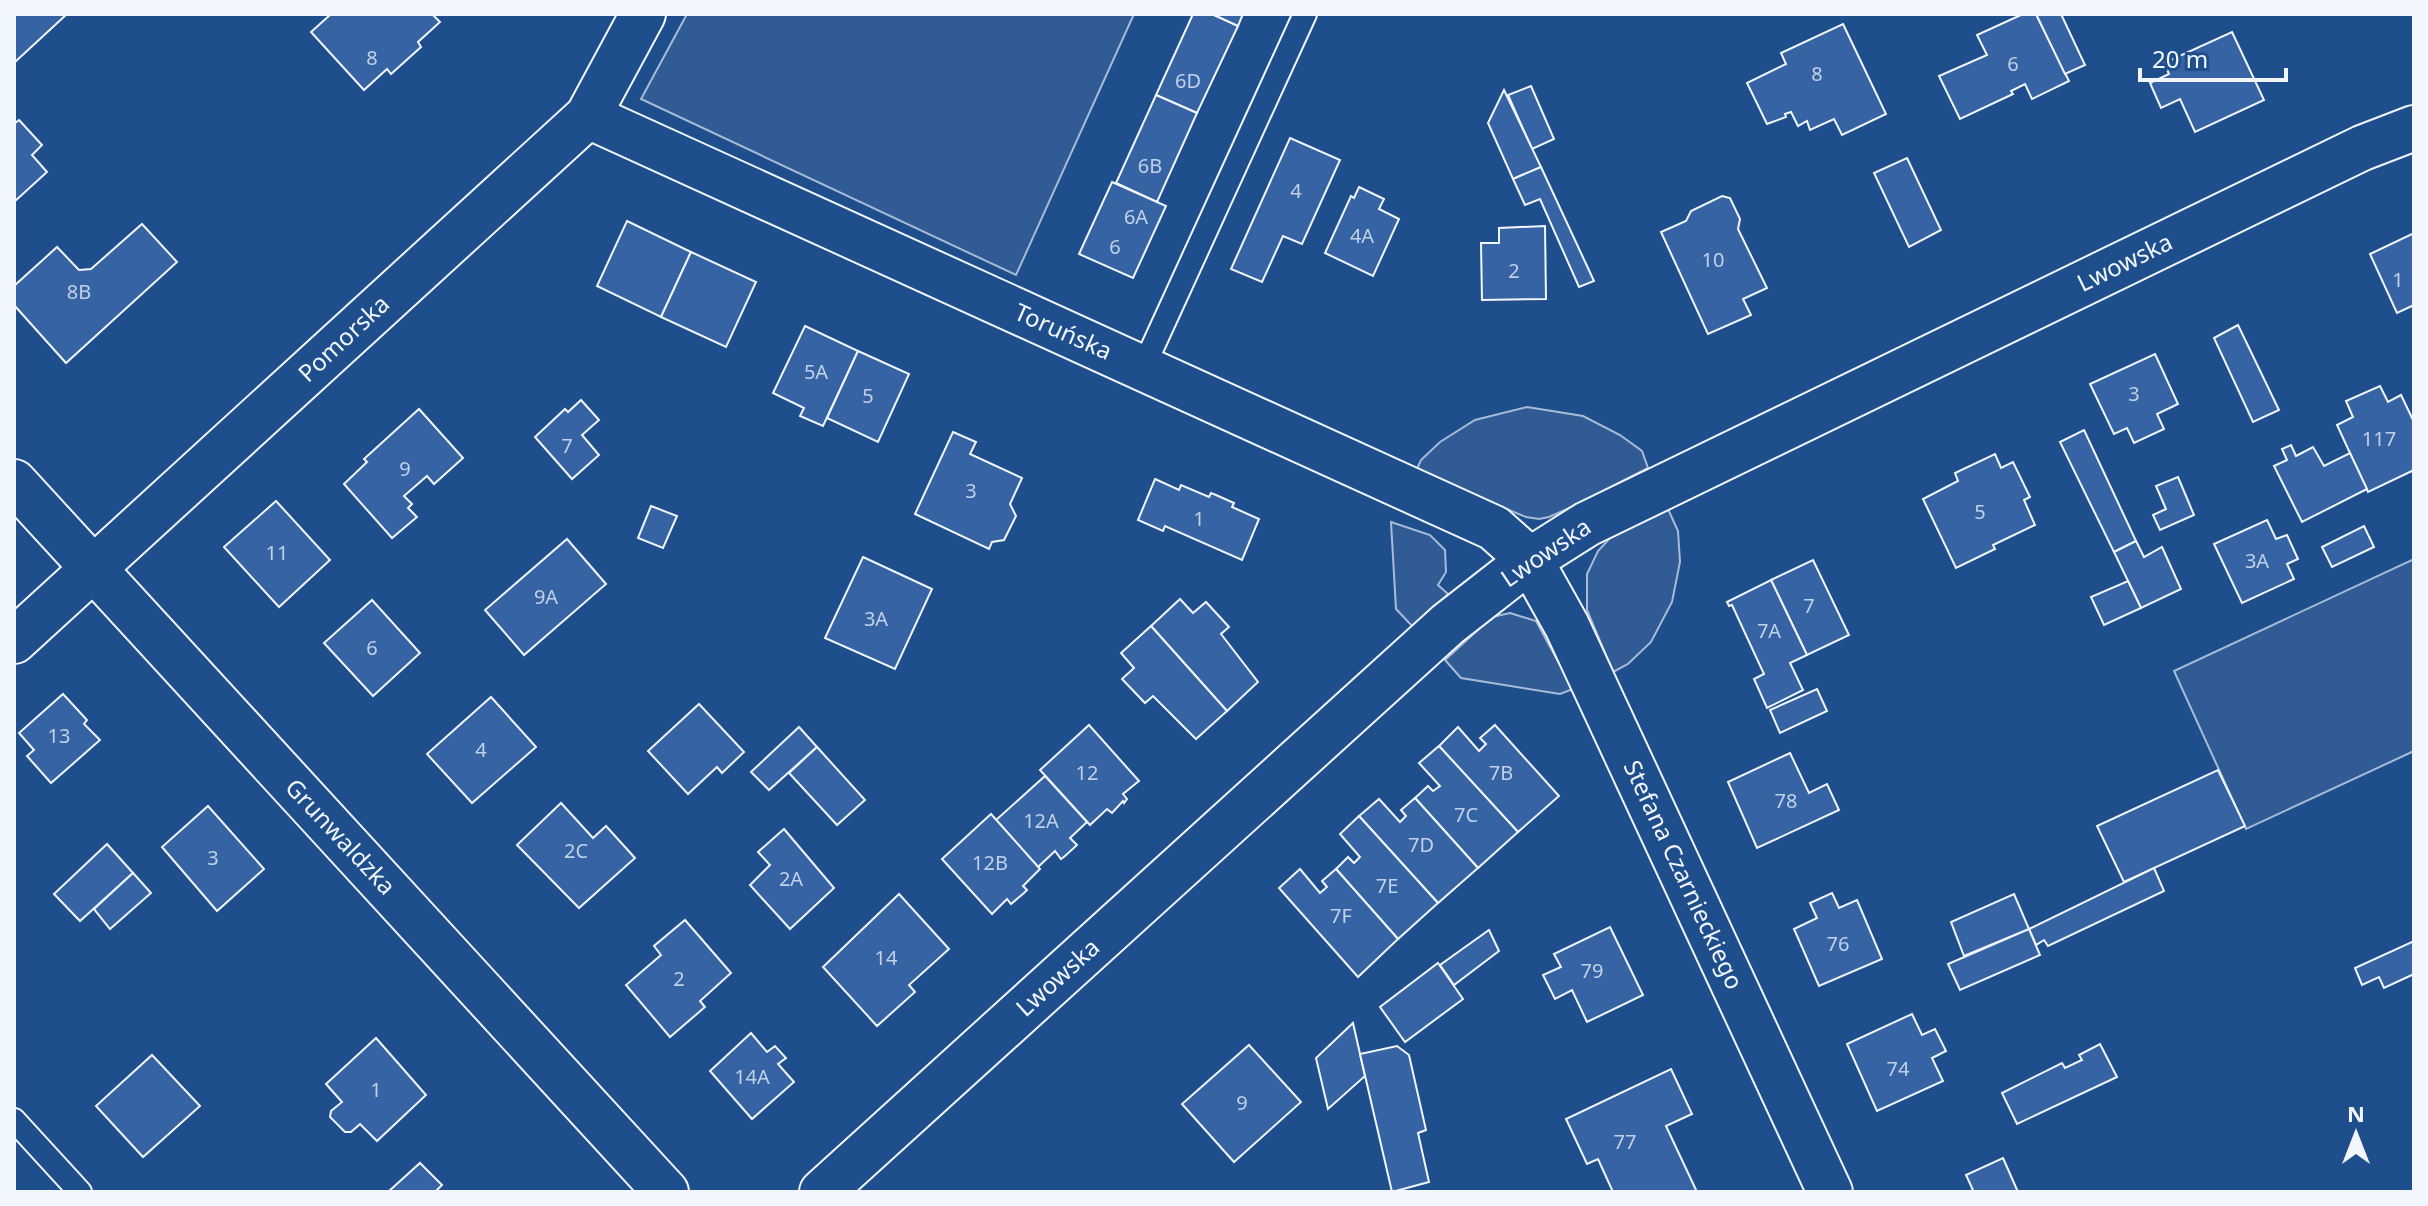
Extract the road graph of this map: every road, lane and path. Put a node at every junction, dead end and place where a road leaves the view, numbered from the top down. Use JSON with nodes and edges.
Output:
{"nodes":[{"id":1,"x":643,"y":14,"type":"edge"},
{"id":2,"x":1305,"y":14,"type":"edge"},
{"id":3,"x":588,"y":116,"type":"junction"},
{"id":4,"x":2414,"y":128,"type":"edge"},
{"id":5,"x":1143,"y":368,"type":"junction"},
{"id":6,"x":14,"y":482,"type":"edge"},
{"id":7,"x":1530,"y":560,"type":"junction"},
{"id":8,"x":94,"y":569,"type":"junction"},
{"id":9,"x":14,"y":641,"type":"edge"},
{"id":10,"x":14,"y":1120,"type":"edge"},
{"id":11,"x":80,"y":1192,"type":"edge"},
{"id":12,"x":666,"y":1192,"type":"edge"},
{"id":13,"x":822,"y":1192,"type":"edge"},
{"id":14,"x":1830,"y":1192,"type":"edge"}],
"edges":[{"from":1,"to":3,"type":"street","name":"Pomorska"},
{"from":2,"to":5,"type":"lane"},
{"from":3,"to":5,"type":"street","name":"Toruńska"},
{"from":3,"to":8,"type":"street","name":"Pomorska"},
{"from":4,"to":7,"type":"street","name":"Lwowska"},
{"from":5,"to":7,"type":"street","name":"Toruńska"},
{"from":6,"to":8,"type":"street","name":"Grunwaldzka"},
{"from":7,"to":13,"type":"street","name":"Lwowska"},
{"from":7,"to":14,"type":"street","name":"Stefana Czarnieckiego"},
{"from":8,"to":9,"type":"street","name":"Pomorska"},
{"from":8,"to":12,"type":"street","name":"Grunwaldzka"},
{"from":10,"to":11,"type":"lane"}]}
